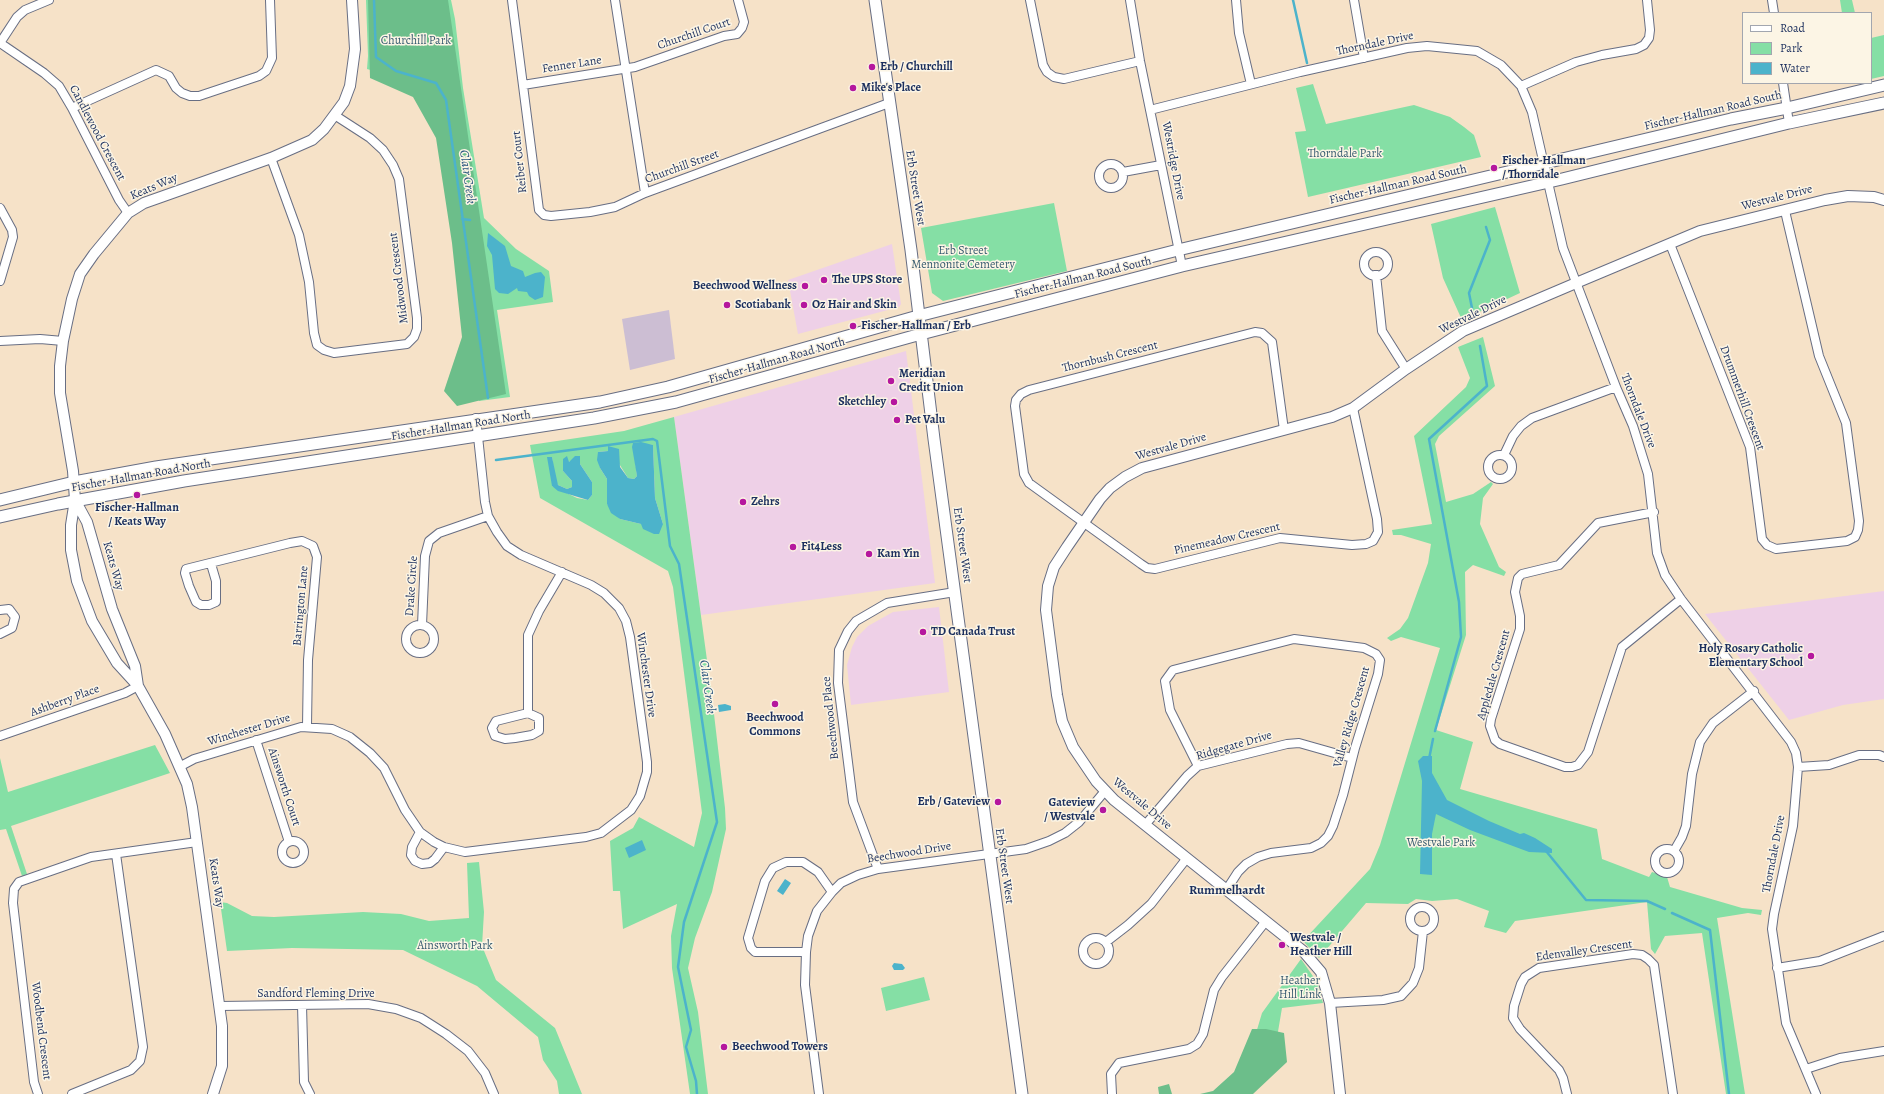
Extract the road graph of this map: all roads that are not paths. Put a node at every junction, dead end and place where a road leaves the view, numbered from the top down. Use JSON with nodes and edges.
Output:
{"nodes":[{"id":1,"x":49,"y":0,"type":"edge"},
{"id":2,"x":270,"y":0,"type":"edge"},
{"id":3,"x":352,"y":0,"type":"edge"},
{"id":4,"x":512,"y":0,"type":"edge"},
{"id":5,"x":615,"y":0,"type":"edge"},
{"id":6,"x":738,"y":0,"type":"edge"},
{"id":7,"x":875,"y":0,"type":"edge"},
{"id":8,"x":1030,"y":0,"type":"edge"},
{"id":9,"x":1130,"y":0,"type":"edge"},
{"id":10,"x":1236,"y":0,"type":"edge"},
{"id":11,"x":1354,"y":0,"type":"edge"},
{"id":12,"x":1647,"y":0,"type":"edge"},
{"id":13,"x":1772,"y":0,"type":"edge"},
{"id":14,"x":1774,"y":12,"type":"edge"},
{"id":15,"x":0,"y":43,"type":"edge"},
{"id":16,"x":1364,"y":58,"type":"junction"},
{"id":17,"x":1140,"y":61,"type":"junction"},
{"id":18,"x":625,"y":69,"type":"junction"},
{"id":19,"x":1251,"y":84,"type":"junction"},
{"id":20,"x":1783,"y":84,"type":"edge"},
{"id":21,"x":1884,"y":85,"type":"edge"},
{"id":22,"x":523,"y":86,"type":"junction"},
{"id":23,"x":1521,"y":86,"type":"junction"},
{"id":24,"x":889,"y":103,"type":"junction"},
{"id":25,"x":1884,"y":103,"type":"edge"},
{"id":26,"x":72,"y":108,"type":"junction"},
{"id":27,"x":1787,"y":108,"type":"junction"},
{"id":28,"x":1150,"y":110,"type":"junction"},
{"id":29,"x":336,"y":116,"type":"junction"},
{"id":30,"x":1789,"y":123,"type":"junction"},
{"id":31,"x":271,"y":158,"type":"junction"},
{"id":32,"x":1544,"y":164,"type":"junction"},
{"id":33,"x":1161,"y":165,"type":"junction"},
{"id":34,"x":1123,"y":172,"type":"dead end"},
{"id":35,"x":1547,"y":182,"type":"junction"},
{"id":36,"x":645,"y":193,"type":"junction"},
{"id":37,"x":1884,"y":200,"type":"edge"},
{"id":38,"x":0,"y":208,"type":"edge"},
{"id":39,"x":1785,"y":211,"type":"junction"},
{"id":40,"x":128,"y":213,"type":"junction"},
{"id":41,"x":1670,"y":244,"type":"junction"},
{"id":42,"x":1178,"y":250,"type":"junction"},
{"id":43,"x":1182,"y":266,"type":"junction"},
{"id":44,"x":1376,"y":275,"type":"dead end"},
{"id":45,"x":0,"y":281,"type":"edge"},
{"id":46,"x":1576,"y":283,"type":"junction"},
{"id":47,"x":918,"y":316,"type":"junction"},
{"id":48,"x":921,"y":334,"type":"junction"},
{"id":49,"x":0,"y":341,"type":"edge"},
{"id":50,"x":63,"y":341,"type":"junction"},
{"id":51,"x":1406,"y":369,"type":"junction"},
{"id":52,"x":1616,"y":387,"type":"junction"},
{"id":53,"x":1353,"y":408,"type":"junction"},
{"id":54,"x":476,"y":418,"type":"junction"},
{"id":55,"x":1284,"y":430,"type":"junction"},
{"id":56,"x":478,"y":437,"type":"junction"},
{"id":57,"x":1504,"y":455,"type":"dead end"},
{"id":58,"x":74,"y":482,"type":"junction"},
{"id":59,"x":0,"y":500,"type":"edge"},
{"id":60,"x":75,"y":500,"type":"junction"},
{"id":61,"x":1654,"y":512,"type":"junction"},
{"id":62,"x":488,"y":516,"type":"junction"},
{"id":63,"x":0,"y":517,"type":"edge"},
{"id":64,"x":1084,"y":522,"type":"junction"},
{"id":65,"x":212,"y":564,"type":"junction"},
{"id":66,"x":562,"y":572,"type":"junction"},
{"id":67,"x":955,"y":592,"type":"junction"},
{"id":68,"x":1681,"y":599,"type":"junction"},
{"id":69,"x":0,"y":610,"type":"edge"},
{"id":70,"x":422,"y":625,"type":"dead end"},
{"id":71,"x":0,"y":634,"type":"edge"},
{"id":72,"x":138,"y":686,"type":"junction"},
{"id":73,"x":1754,"y":691,"type":"junction"},
{"id":74,"x":528,"y":713,"type":"junction"},
{"id":75,"x":307,"y":726,"type":"junction"},
{"id":76,"x":0,"y":736,"type":"edge"},
{"id":77,"x":256,"y":740,"type":"junction"},
{"id":78,"x":1884,"y":757,"type":"edge"},
{"id":79,"x":1352,"y":758,"type":"junction"},
{"id":80,"x":1198,"y":766,"type":"junction"},
{"id":81,"x":180,"y":767,"type":"junction"},
{"id":82,"x":1798,"y":767,"type":"junction"},
{"id":83,"x":1105,"y":791,"type":"junction"},
{"id":84,"x":1145,"y":825,"type":"junction"},
{"id":85,"x":420,"y":832,"type":"junction"},
{"id":86,"x":197,"y":842,"type":"junction"},
{"id":87,"x":289,"y":842,"type":"dead end"},
{"id":88,"x":444,"y":847,"type":"junction"},
{"id":89,"x":1674,"y":851,"type":"dead end"},
{"id":90,"x":990,"y":853,"type":"junction"},
{"id":91,"x":116,"y":854,"type":"junction"},
{"id":92,"x":1187,"y":858,"type":"junction"},
{"id":93,"x":878,"y":869,"type":"junction"},
{"id":94,"x":1227,"y":889,"type":"junction"},
{"id":95,"x":832,"y":892,"type":"junction"},
{"id":96,"x":1266,"y":921,"type":"junction"},
{"id":97,"x":1423,"y":931,"type":"dead end"},
{"id":98,"x":1884,"y":936,"type":"edge"},
{"id":99,"x":1106,"y":942,"type":"dead end"},
{"id":100,"x":806,"y":952,"type":"junction"},
{"id":101,"x":1777,"y":968,"type":"junction"},
{"id":102,"x":1330,"y":1003,"type":"junction"},
{"id":103,"x":302,"y":1005,"type":"junction"},
{"id":104,"x":220,"y":1006,"type":"junction"},
{"id":105,"x":1884,"y":1051,"type":"edge"},
{"id":106,"x":1806,"y":1069,"type":"junction"},
{"id":107,"x":38,"y":1094,"type":"edge"},
{"id":108,"x":72,"y":1094,"type":"edge"},
{"id":109,"x":213,"y":1094,"type":"edge"},
{"id":110,"x":310,"y":1094,"type":"edge"},
{"id":111,"x":494,"y":1094,"type":"edge"},
{"id":112,"x":819,"y":1094,"type":"edge"},
{"id":113,"x":1022,"y":1094,"type":"edge"},
{"id":114,"x":1112,"y":1094,"type":"edge"},
{"id":115,"x":1340,"y":1094,"type":"edge"},
{"id":116,"x":1567,"y":1094,"type":"edge"},
{"id":117,"x":1673,"y":1094,"type":"edge"},
{"id":118,"x":1816,"y":1094,"type":"edge"}],
"edges":[{"from":1,"to":15,"type":"street"},
{"from":2,"to":26,"type":"street"},
{"from":3,"to":29,"type":"street","name":"Keats Way"},
{"from":4,"to":22,"type":"street","name":"Reiber Court"},
{"from":5,"to":18,"type":"street","name":"Churchill Street"},
{"from":6,"to":18,"type":"street","name":"Churchill Court"},
{"from":7,"to":24,"type":"main road","name":"Erb Street West"},
{"from":8,"to":17,"type":"street"},
{"from":9,"to":17,"type":"street","name":"Westridge Drive"},
{"from":10,"to":19,"type":"street"},
{"from":11,"to":16,"type":"street"},
{"from":12,"to":23,"type":"street"},
{"from":13,"to":14,"type":"street"},
{"from":15,"to":26,"type":"street","name":"Candlewood Crescent"},
{"from":16,"to":19,"type":"street","name":"Thorndale Drive"},
{"from":16,"to":23,"type":"street","name":"Thorndale Drive"},
{"from":17,"to":28,"type":"street","name":"Westridge Drive"},
{"from":18,"to":22,"type":"street","name":"Fenner Lane"},
{"from":18,"to":36,"type":"street","name":"Churchill Street"},
{"from":19,"to":28,"type":"street","name":"Thorndale Drive"},
{"from":20,"to":27,"type":"street"},
{"from":21,"to":27,"type":"main road","name":"Fischer-Hallman Road South"},
{"from":22,"to":36,"type":"street","name":"Reiber Court"},
{"from":23,"to":32,"type":"street","name":"Thorndale Drive"},
{"from":24,"to":36,"type":"street","name":"Churchill Street"},
{"from":24,"to":47,"type":"main road","name":"Erb Street West"},
{"from":25,"to":30,"type":"main road","name":"Fischer-Hallman Road South"},
{"from":26,"to":40,"type":"street","name":"Candlewood Crescent"},
{"from":27,"to":30,"type":"street"},
{"from":27,"to":32,"type":"main road","name":"Fischer-Hallman Road South"},
{"from":28,"to":33,"type":"street","name":"Westridge Drive"},
{"from":29,"to":31,"type":"street","name":"Keats Way"},
{"from":29,"to":31,"type":"street","name":"Midwood Crescent"},
{"from":30,"to":35,"type":"main road","name":"Fischer-Hallman Road South"},
{"from":31,"to":40,"type":"street","name":"Keats Way"},
{"from":32,"to":35,"type":"street","name":"Thorndale Drive"},
{"from":32,"to":42,"type":"main road","name":"Fischer-Hallman Road South"},
{"from":33,"to":34,"type":"street"},
{"from":33,"to":42,"type":"street","name":"Westridge Drive"},
{"from":35,"to":43,"type":"main road","name":"Fischer-Hallman Road South"},
{"from":35,"to":46,"type":"street","name":"Thorndale Drive"},
{"from":37,"to":39,"type":"street","name":"Westvale Drive"},
{"from":38,"to":45,"type":"street"},
{"from":39,"to":41,"type":"street","name":"Westvale Drive"},
{"from":39,"to":41,"type":"street","name":"Drummerhill Crescent"},
{"from":40,"to":50,"type":"street","name":"Keats Way"},
{"from":41,"to":46,"type":"street","name":"Westvale Drive"},
{"from":42,"to":43,"type":"street","name":"Westridge Drive"},
{"from":42,"to":47,"type":"main road","name":"Fischer-Hallman Road South"},
{"from":43,"to":48,"type":"main road","name":"Fischer-Hallman Road South"},
{"from":44,"to":51,"type":"street"},
{"from":46,"to":51,"type":"street","name":"Westvale Drive"},
{"from":46,"to":52,"type":"street","name":"Thorndale Drive"},
{"from":47,"to":48,"type":"main road","name":"Erb Street West"},
{"from":47,"to":54,"type":"main road","name":"Fischer-Hallman Road North"},
{"from":48,"to":56,"type":"main road","name":"Fischer-Hallman Road North"},
{"from":48,"to":67,"type":"main road","name":"Erb Street West"},
{"from":49,"to":50,"type":"street"},
{"from":50,"to":58,"type":"street","name":"Keats Way"},
{"from":51,"to":53,"type":"street","name":"Westvale Drive"},
{"from":52,"to":57,"type":"street"},
{"from":52,"to":61,"type":"street","name":"Thorndale Drive"},
{"from":53,"to":55,"type":"street","name":"Westvale Drive"},
{"from":53,"to":64,"type":"street","name":"Pinemeadow Crescent"},
{"from":54,"to":56,"type":"street","name":"Winchester Drive"},
{"from":54,"to":58,"type":"main road","name":"Fischer-Hallman Road North"},
{"from":55,"to":64,"type":"street","name":"Westvale Drive"},
{"from":55,"to":64,"type":"street","name":"Thornbush Crescent"},
{"from":56,"to":60,"type":"main road","name":"Fischer-Hallman Road North"},
{"from":56,"to":62,"type":"street","name":"Winchester Drive"},
{"from":58,"to":59,"type":"main road","name":"Fischer-Hallman Road North"},
{"from":58,"to":60,"type":"street","name":"Keats Way"},
{"from":60,"to":63,"type":"main road","name":"Fischer-Hallman Road North"},
{"from":60,"to":72,"type":"street","name":"Keats Way"},
{"from":60,"to":72,"type":"street","name":"Keats Way"},
{"from":61,"to":68,"type":"street","name":"Thorndale Drive"},
{"from":61,"to":68,"type":"street","name":"Appledale Crescent"},
{"from":62,"to":66,"type":"street","name":"Winchester Drive"},
{"from":62,"to":70,"type":"street","name":"Drake Circle"},
{"from":64,"to":83,"type":"street","name":"Westvale Drive"},
{"from":65,"to":65,"type":"street","name":"Barrington Lane"},
{"from":65,"to":75,"type":"street","name":"Barrington Lane"},
{"from":66,"to":74,"type":"street"},
{"from":66,"to":88,"type":"street","name":"Winchester Drive"},
{"from":67,"to":90,"type":"main road","name":"Erb Street West"},
{"from":67,"to":93,"type":"street","name":"Beechwood Place"},
{"from":68,"to":73,"type":"street","name":"Thorndale Drive"},
{"from":69,"to":71,"type":"street"},
{"from":72,"to":76,"type":"street","name":"Ashberry Place"},
{"from":72,"to":81,"type":"street","name":"Keats Way"},
{"from":73,"to":82,"type":"street","name":"Thorndale Drive"},
{"from":73,"to":89,"type":"street"},
{"from":74,"to":74,"type":"street"},
{"from":75,"to":77,"type":"street","name":"Winchester Drive"},
{"from":75,"to":85,"type":"street","name":"Winchester Drive"},
{"from":77,"to":81,"type":"street","name":"Winchester Drive"},
{"from":77,"to":87,"type":"street","name":"Ainsworth Court"},
{"from":78,"to":82,"type":"street"},
{"from":79,"to":80,"type":"street","name":"Ridgegate Drive"},
{"from":79,"to":80,"type":"street","name":"Valley Ridge Crescent"},
{"from":79,"to":94,"type":"street","name":"Valley Ridge Crescent"},
{"from":80,"to":84,"type":"street","name":"Ridgegate Drive"},
{"from":81,"to":86,"type":"street","name":"Keats Way"},
{"from":82,"to":101,"type":"street","name":"Thorndale Drive"},
{"from":83,"to":84,"type":"street","name":"Westvale Drive"},
{"from":83,"to":90,"type":"street","name":"Beechwood Drive"},
{"from":84,"to":92,"type":"street","name":"Westvale Drive"},
{"from":85,"to":88,"type":"street","name":"Winchester Drive"},
{"from":85,"to":88,"type":"street"},
{"from":86,"to":91,"type":"street","name":"Woodbend Crescent"},
{"from":86,"to":104,"type":"street","name":"Keats Way"},
{"from":90,"to":93,"type":"street","name":"Beechwood Drive"},
{"from":90,"to":113,"type":"main road","name":"Erb Street West"},
{"from":91,"to":107,"type":"street","name":"Woodbend Crescent"},
{"from":91,"to":108,"type":"street"},
{"from":92,"to":94,"type":"street","name":"Westvale Drive"},
{"from":92,"to":99,"type":"street"},
{"from":93,"to":95,"type":"street","name":"Beechwood Drive"},
{"from":94,"to":96,"type":"street","name":"Westvale Drive"},
{"from":95,"to":100,"type":"street","name":"Beechwood Drive"},
{"from":95,"to":100,"type":"street"},
{"from":96,"to":102,"type":"street","name":"Westvale Drive"},
{"from":96,"to":114,"type":"street"},
{"from":97,"to":102,"type":"street"},
{"from":98,"to":101,"type":"street"},
{"from":100,"to":112,"type":"street","name":"Beechwood Drive"},
{"from":101,"to":106,"type":"street","name":"Thorndale Drive"},
{"from":102,"to":115,"type":"street","name":"Westvale Drive"},
{"from":103,"to":104,"type":"street","name":"Sandford Fleming Drive"},
{"from":103,"to":110,"type":"street"},
{"from":103,"to":111,"type":"street","name":"Sandford Fleming Drive"},
{"from":104,"to":109,"type":"street","name":"Keats Way"},
{"from":105,"to":106,"type":"street"},
{"from":106,"to":118,"type":"street","name":"Thorndale Drive"},
{"from":116,"to":117,"type":"street","name":"Edenvalley Crescent"}]}
